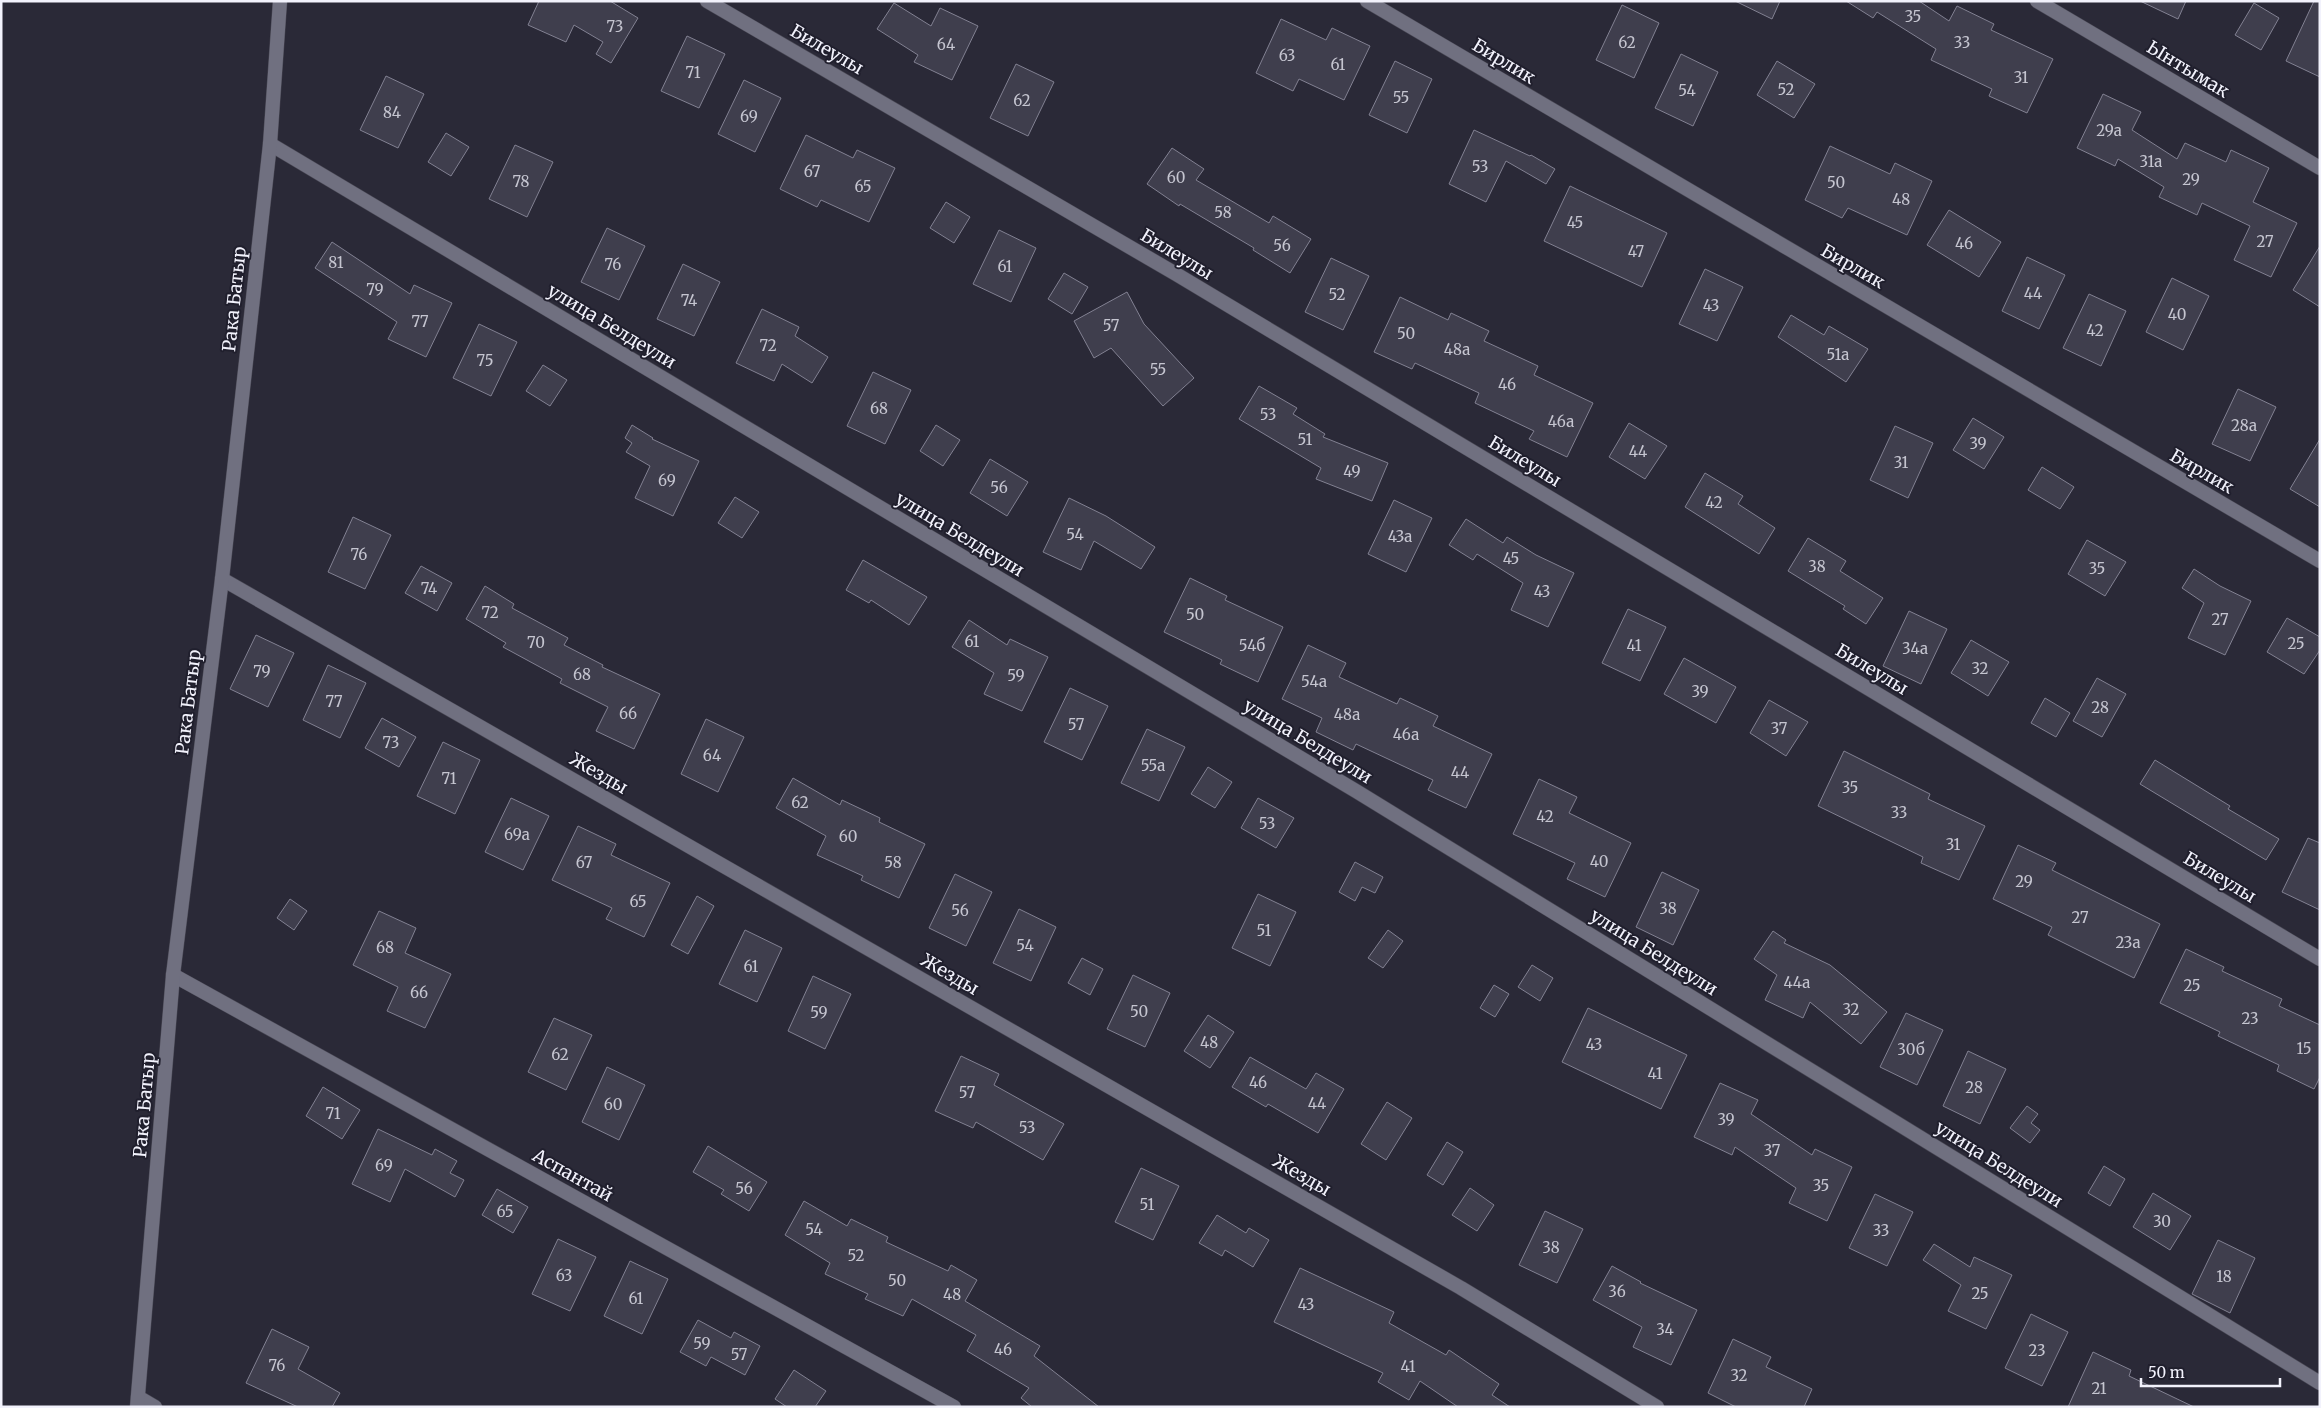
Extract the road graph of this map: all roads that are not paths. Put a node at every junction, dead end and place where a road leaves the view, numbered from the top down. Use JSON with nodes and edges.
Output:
{"nodes":[{"id":1,"x":280,"y":1,"type":"edge"},
{"id":2,"x":707,"y":1,"type":"edge"},
{"id":3,"x":1367,"y":1,"type":"edge"},
{"id":4,"x":2037,"y":1,"type":"edge"},
{"id":5,"x":270,"y":144,"type":"junction"},
{"id":6,"x":2320,"y":168,"type":"edge"},
{"id":7,"x":2320,"y":561,"type":"edge"},
{"id":8,"x":222,"y":579,"type":"junction"},
{"id":9,"x":2320,"y":959,"type":"edge"},
{"id":10,"x":173,"y":975,"type":"junction"},
{"id":11,"x":2320,"y":1383,"type":"edge"},
{"id":12,"x":138,"y":1402,"type":"edge"},
{"id":13,"x":155,"y":1407,"type":"edge"},
{"id":14,"x":954,"y":1407,"type":"edge"},
{"id":15,"x":1657,"y":1407,"type":"edge"}],
"edges":[{"from":1,"to":5,"type":"street","name":"Рака Батыр"},
{"from":2,"to":9,"type":"street","name":"Билеулы"},
{"from":3,"to":7,"type":"street","name":"Бирлик"},
{"from":4,"to":6,"type":"street","name":"Ынтымак"},
{"from":5,"to":8,"type":"street","name":"Рака Батыр"},
{"from":5,"to":11,"type":"street","name":"улица Белдеули"},
{"from":8,"to":10,"type":"street","name":"Рака Батыр"},
{"from":8,"to":15,"type":"street","name":"Жезды"},
{"from":10,"to":12,"type":"street","name":"Рака Батыр"},
{"from":10,"to":14,"type":"street","name":"Аспантай"},
{"from":12,"to":13,"type":"street"}]}
